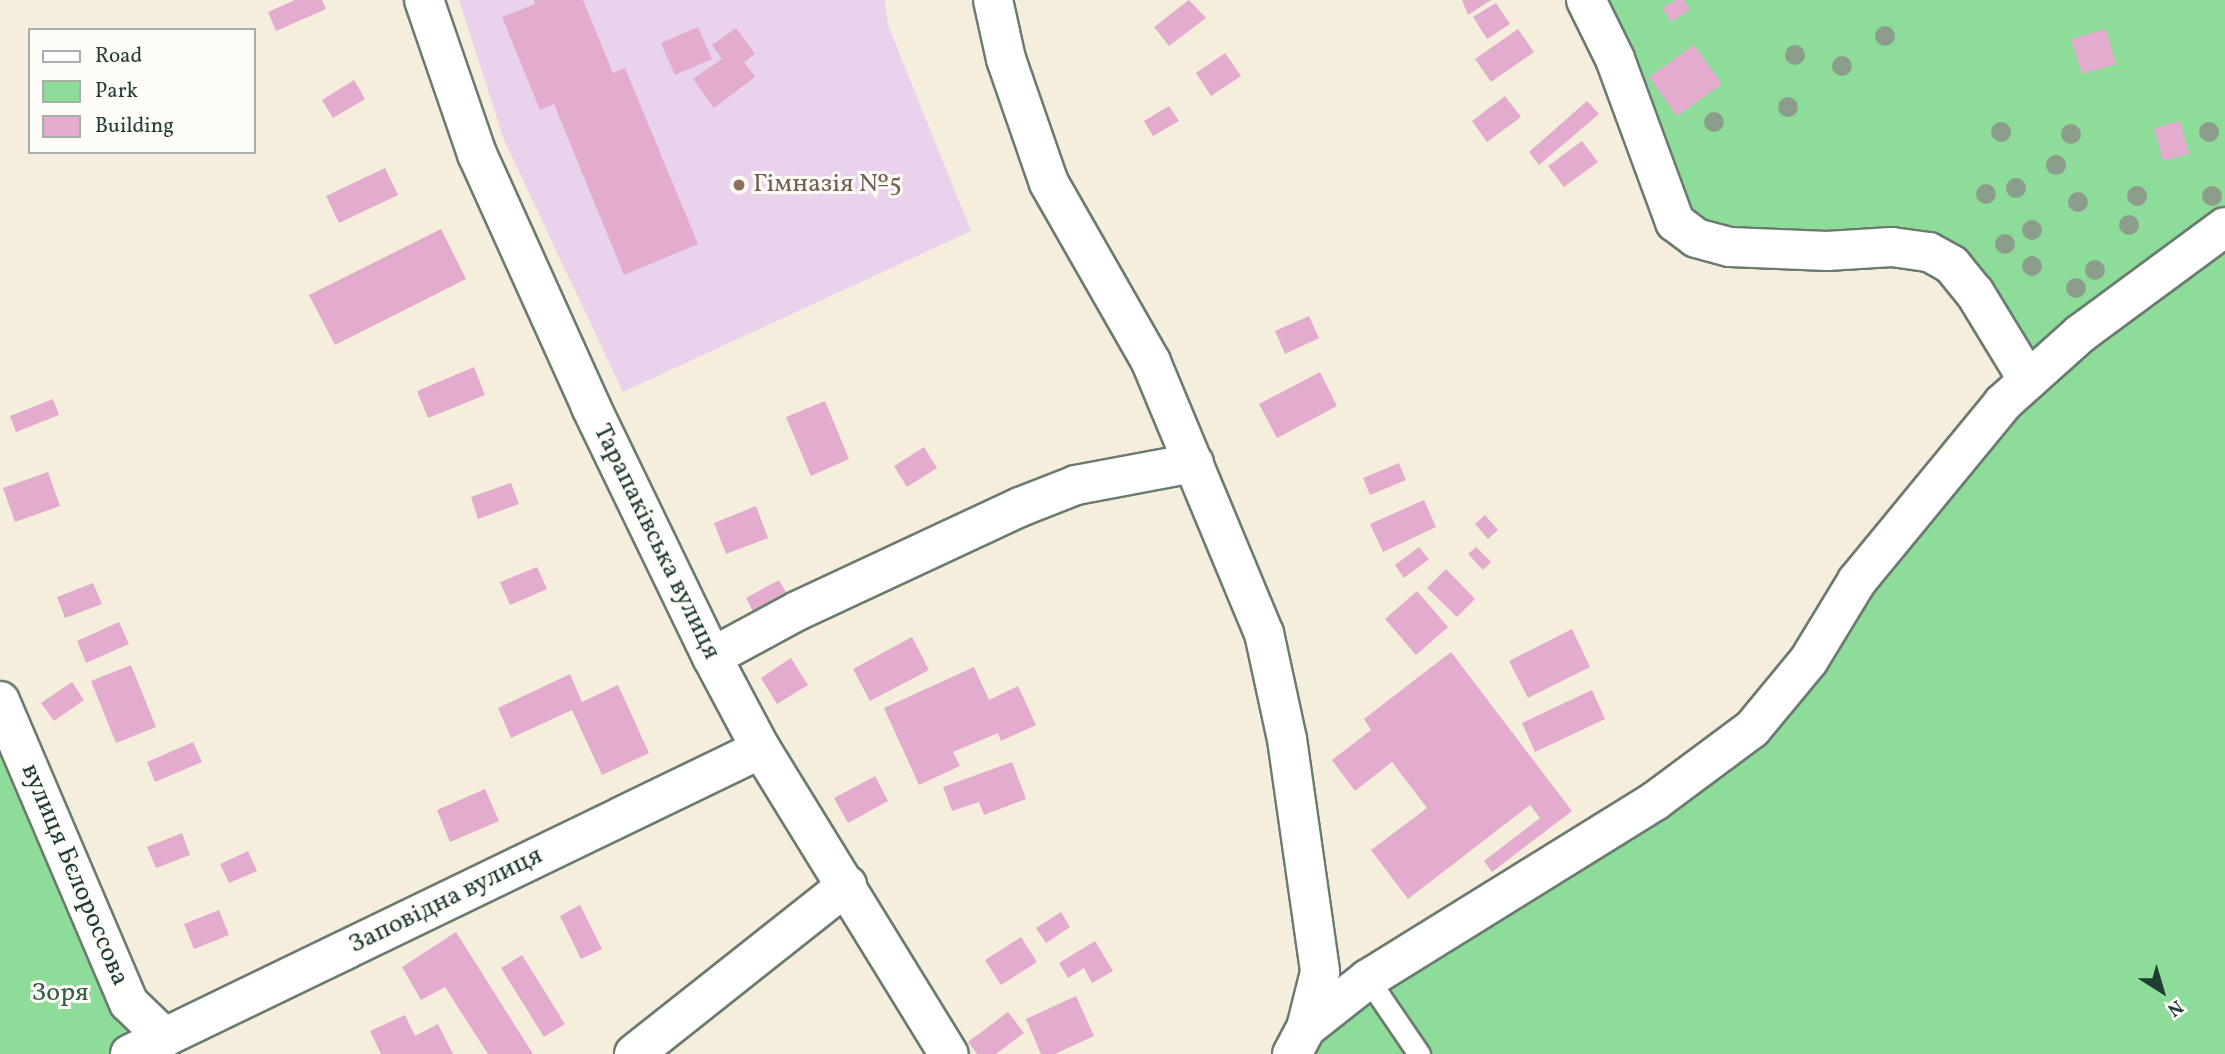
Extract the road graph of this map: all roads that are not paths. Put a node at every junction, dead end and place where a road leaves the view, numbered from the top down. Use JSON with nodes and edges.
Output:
{"nodes":[{"id":1,"x":424,"y":0,"type":"edge"},
{"id":2,"x":993,"y":0,"type":"edge"},
{"id":3,"x":1586,"y":0,"type":"edge"},
{"id":4,"x":2225,"y":227,"type":"edge"},
{"id":5,"x":2028,"y":380,"type":"junction"},
{"id":6,"x":1194,"y":463,"type":"junction"},
{"id":7,"x":712,"y":657,"type":"junction"},
{"id":8,"x":0,"y":701,"type":"edge"},
{"id":9,"x":761,"y":749,"type":"junction"},
{"id":10,"x":848,"y":885,"type":"junction"},
{"id":11,"x":1368,"y":979,"type":"junction"},
{"id":12,"x":165,"y":1038,"type":"junction"},
{"id":13,"x":1299,"y":1041,"type":"edge"},
{"id":14,"x":130,"y":1054,"type":"edge"},
{"id":15,"x":634,"y":1054,"type":"edge"},
{"id":16,"x":949,"y":1054,"type":"edge"},
{"id":17,"x":1419,"y":1054,"type":"edge"}],
"edges":[{"from":1,"to":7,"type":"street","name":"Тарапаківська вулиця"},
{"from":2,"to":6,"type":"street"},
{"from":3,"to":5,"type":"street"},
{"from":4,"to":5,"type":"street"},
{"from":5,"to":11,"type":"street"},
{"from":6,"to":7,"type":"street"},
{"from":6,"to":13,"type":"street"},
{"from":7,"to":9,"type":"street","name":"Тарапаківська вулиця"},
{"from":8,"to":12,"type":"street","name":"вулиця Бєлороссова"},
{"from":9,"to":10,"type":"street","name":"Тарапаківська вулиця"},
{"from":9,"to":12,"type":"street","name":"Заповідна вулиця"},
{"from":10,"to":15,"type":"street"},
{"from":10,"to":16,"type":"street","name":"Тарапаківська вулиця"},
{"from":11,"to":13,"type":"street"},
{"from":11,"to":17,"type":"lane"},
{"from":12,"to":14,"type":"street","name":"Заповідна вулиця"}]}
